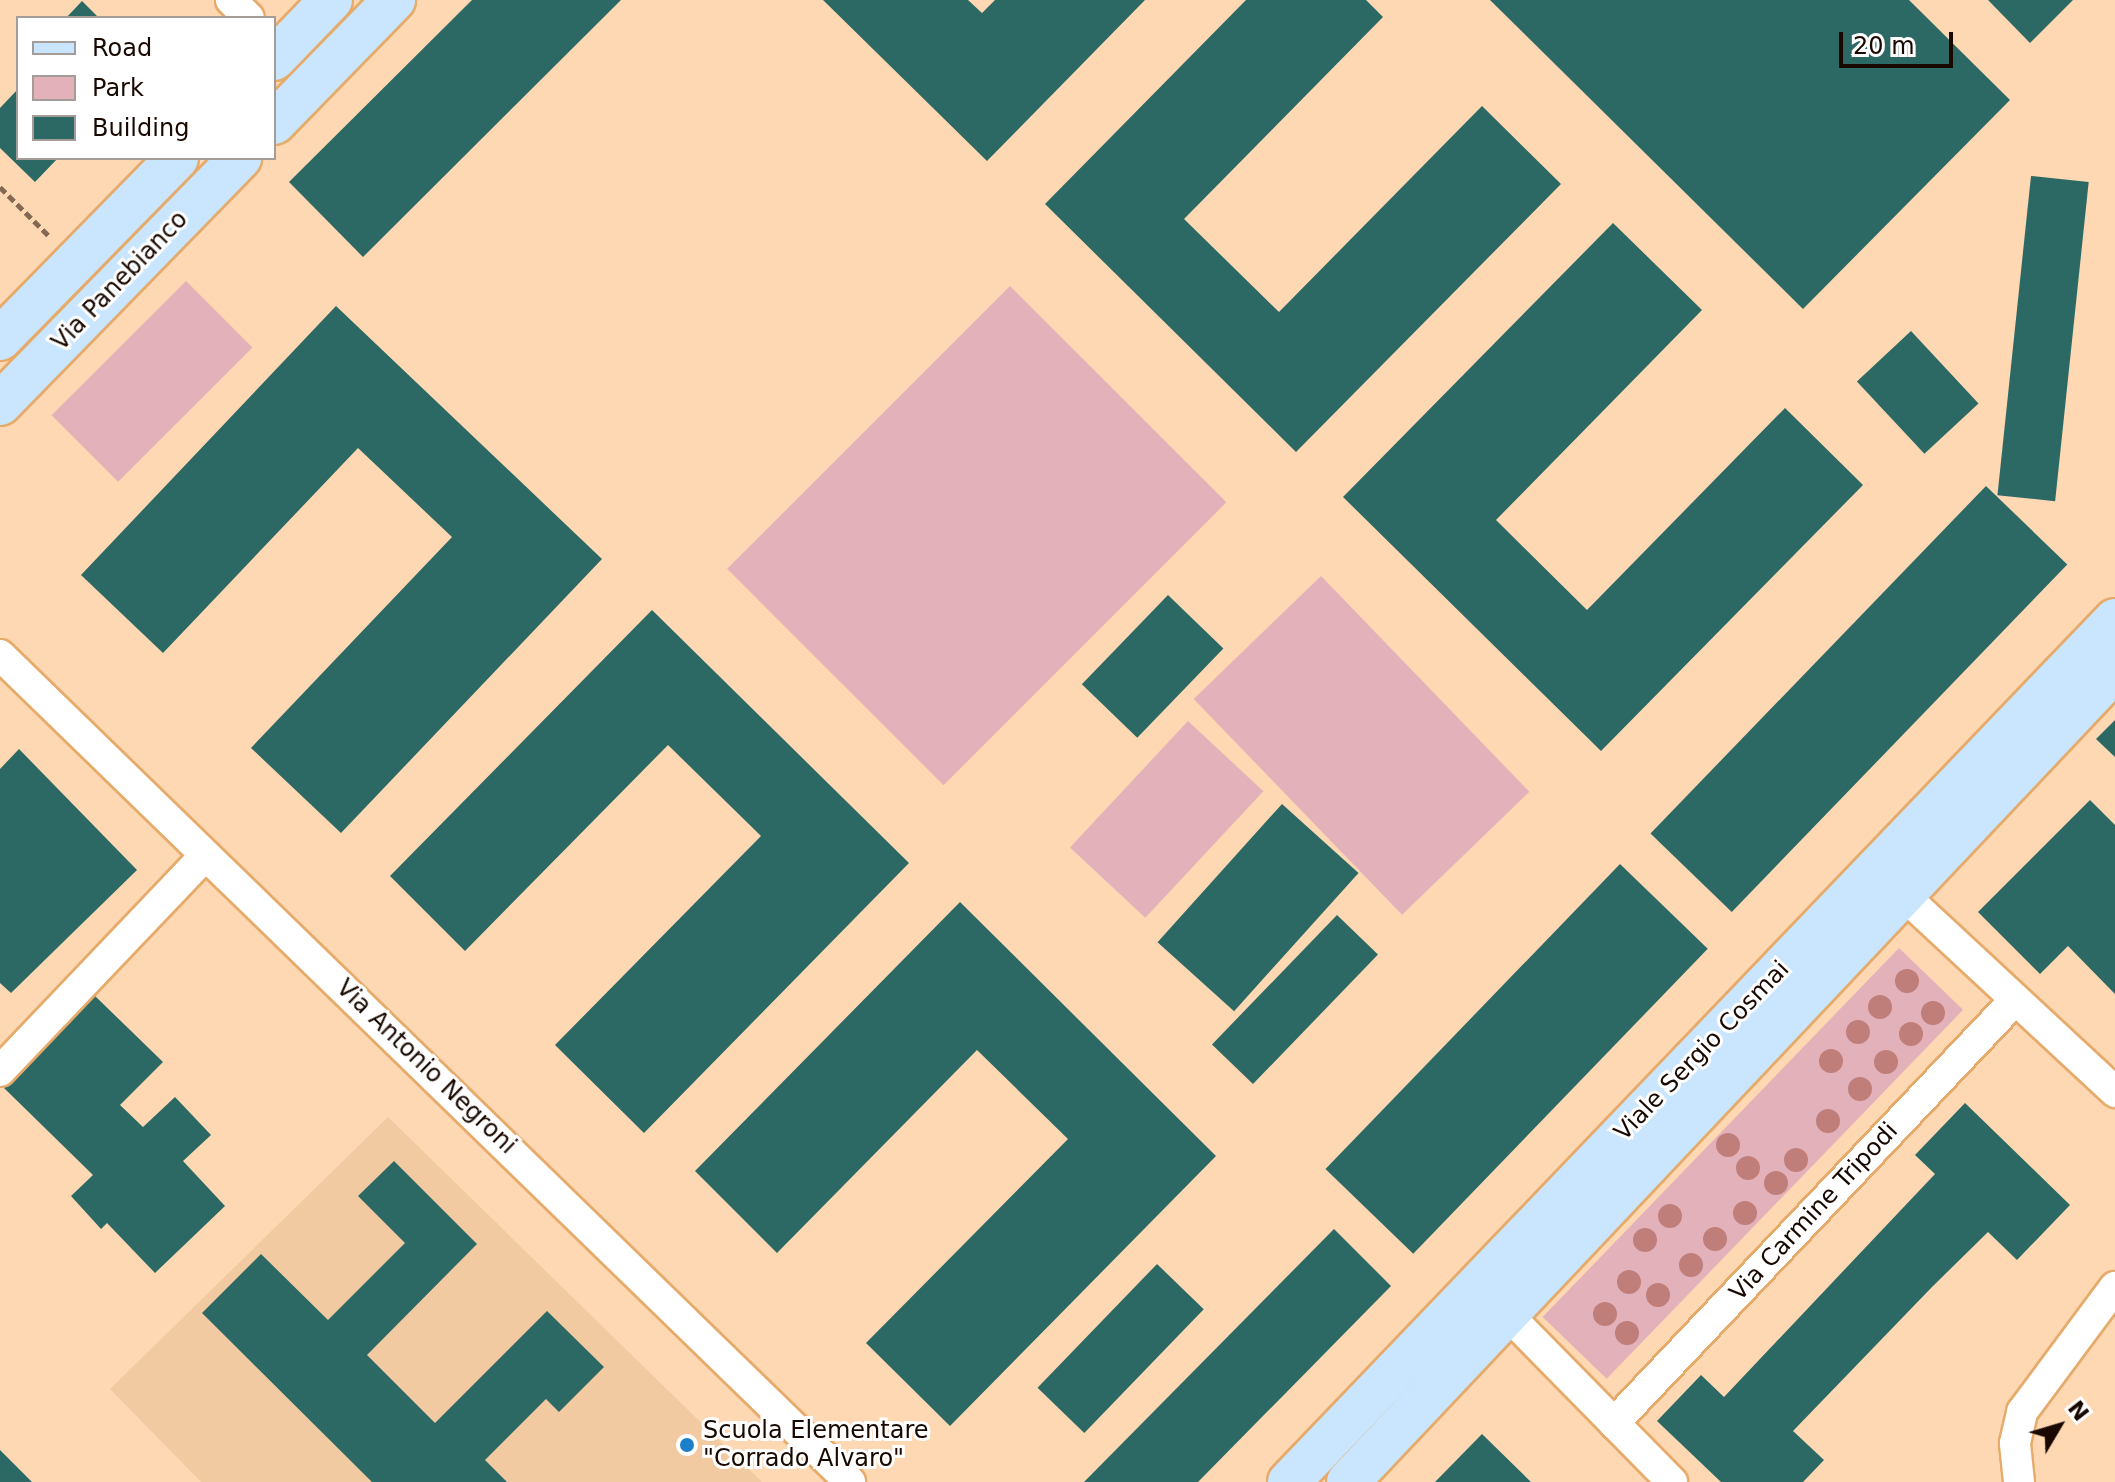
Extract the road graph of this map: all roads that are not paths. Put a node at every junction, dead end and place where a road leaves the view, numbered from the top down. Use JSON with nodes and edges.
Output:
{"nodes":[{"id":1,"x":231,"y":0,"type":"edge"},
{"id":2,"x":331,"y":0,"type":"edge"},
{"id":3,"x":394,"y":0,"type":"edge"},
{"id":4,"x":247,"y":16,"type":"edge"},
{"id":5,"x":277,"y":50,"type":"edge"},
{"id":6,"x":276,"y":121,"type":"edge"},
{"id":7,"x":175,"y":160,"type":"edge"},
{"id":8,"x":238,"y":160,"type":"edge"},
{"id":9,"x":0,"y":339,"type":"edge"},
{"id":10,"x":0,"y":404,"type":"edge"},
{"id":11,"x":2115,"y":620,"type":"edge"},
{"id":12,"x":0,"y":655,"type":"edge"},
{"id":13,"x":2115,"y":670,"type":"edge"},
{"id":14,"x":206,"y":855,"type":"junction"},
{"id":15,"x":1900,"y":892,"type":"junction"},
{"id":16,"x":2014,"y":1001,"type":"junction"},
{"id":17,"x":0,"y":1071,"type":"edge"},
{"id":18,"x":2115,"y":1092,"type":"edge"},
{"id":19,"x":2115,"y":1287,"type":"edge"},
{"id":20,"x":1506,"y":1313,"type":"junction"},
{"id":21,"x":1614,"y":1423,"type":"junction"},
{"id":22,"x":850,"y":1482,"type":"edge"},
{"id":23,"x":1289,"y":1482,"type":"edge"},
{"id":24,"x":1348,"y":1482,"type":"edge"},
{"id":25,"x":1672,"y":1482,"type":"edge"},
{"id":26,"x":2019,"y":1482,"type":"edge"}],
"edges":[{"from":1,"to":4,"type":"street"},
{"from":2,"to":5,"type":"street"},
{"from":3,"to":6,"type":"street"},
{"from":7,"to":9,"type":"street","name":"Via Panebianco"},
{"from":8,"to":10,"type":"street","name":"Via Panebianco"},
{"from":11,"to":23,"type":"street","name":"Viale Sergio Cosmai"},
{"from":12,"to":14,"type":"street","name":"Via Antonio Negroni"},
{"from":13,"to":15,"type":"street","name":"Viale Sergio Cosmai"},
{"from":14,"to":17,"type":"street"},
{"from":14,"to":22,"type":"street","name":"Via Antonio Negroni"},
{"from":15,"to":16,"type":"street"},
{"from":15,"to":20,"type":"street","name":"Viale Sergio Cosmai"},
{"from":16,"to":18,"type":"street"},
{"from":16,"to":21,"type":"street","name":"Via Carmine Tripodi"},
{"from":19,"to":26,"type":"street"},
{"from":20,"to":21,"type":"street"},
{"from":20,"to":24,"type":"street","name":"Viale Sergio Cosmai"},
{"from":21,"to":25,"type":"street"}]}
